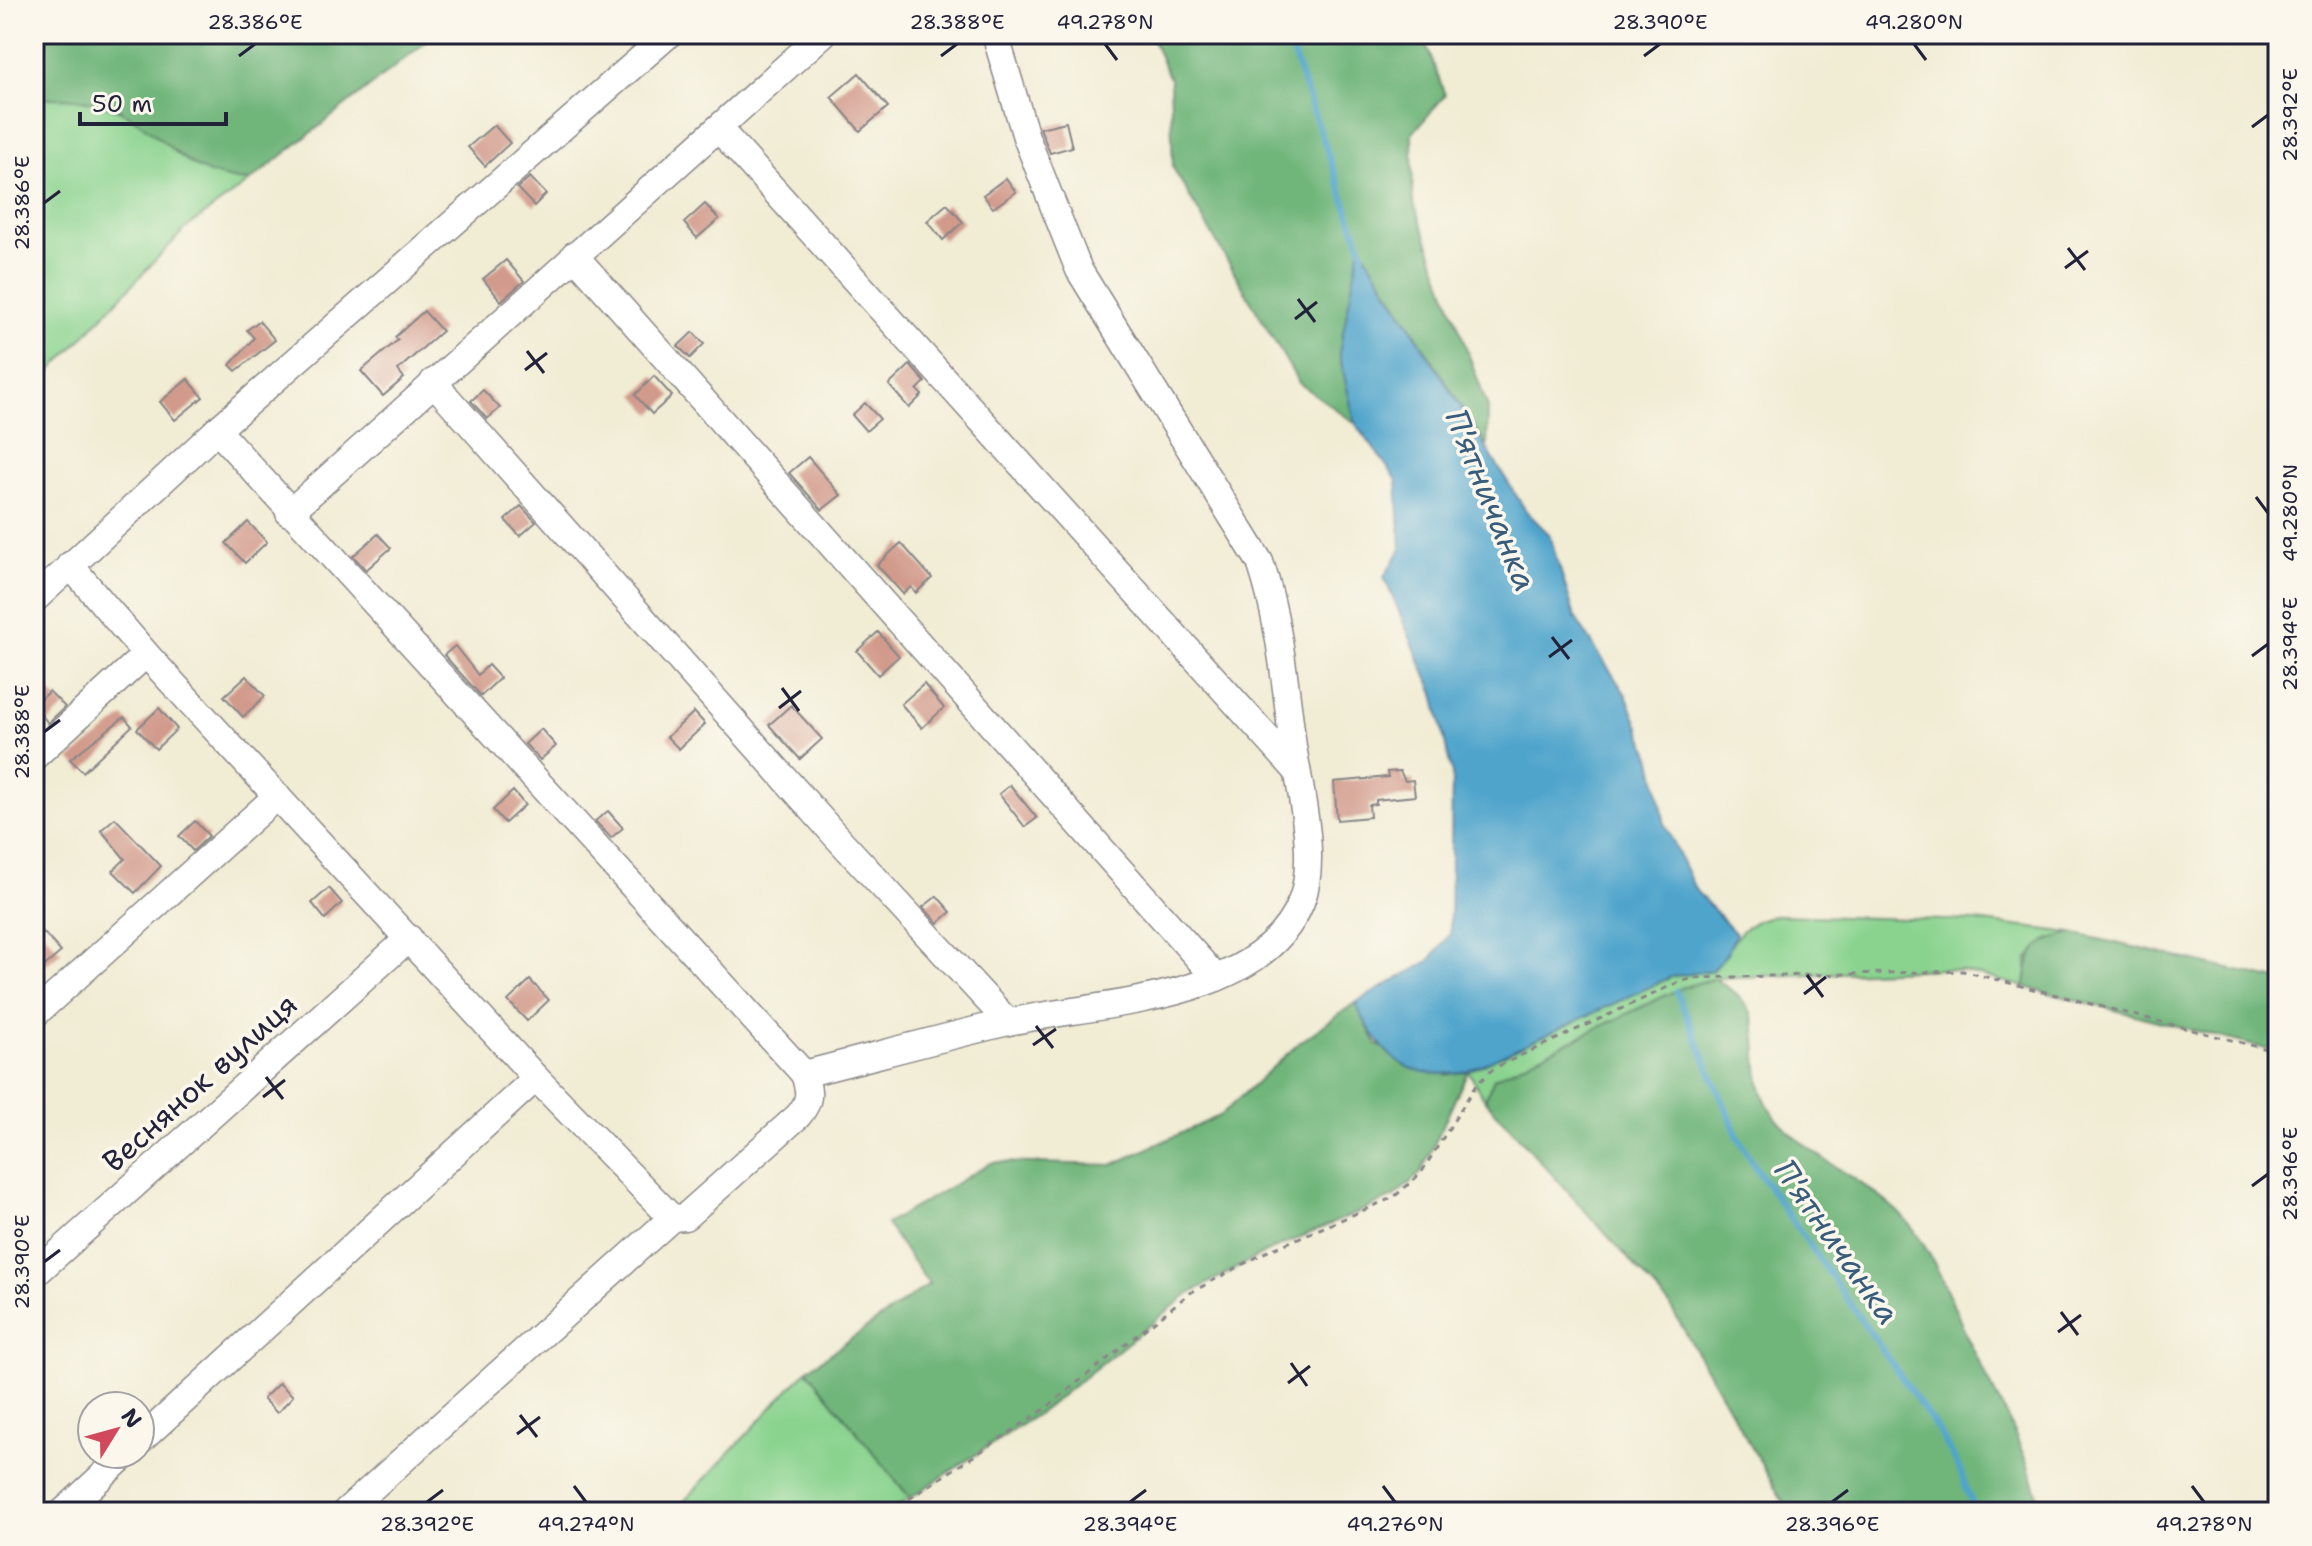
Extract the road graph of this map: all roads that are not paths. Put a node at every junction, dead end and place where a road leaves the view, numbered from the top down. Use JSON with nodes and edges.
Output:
{"nodes":[{"id":1,"x":669,"y":34,"type":"edge"},
{"id":2,"x":823,"y":34,"type":"edge"},
{"id":3,"x":995,"y":34,"type":"edge"},
{"id":4,"x":719,"y":129,"type":"junction"},
{"id":5,"x":574,"y":255,"type":"junction"},
{"id":6,"x":433,"y":382,"type":"junction"},
{"id":7,"x":217,"y":430,"type":"junction"},
{"id":8,"x":289,"y":513,"type":"junction"},
{"id":9,"x":70,"y":565,"type":"junction"},
{"id":10,"x":34,"y":600,"type":"edge"},
{"id":11,"x":146,"y":654,"type":"junction"},
{"id":12,"x":34,"y":757,"type":"edge"},
{"id":13,"x":1297,"y":771,"type":"junction"},
{"id":14,"x":277,"y":796,"type":"junction"},
{"id":15,"x":409,"y":938,"type":"junction"},
{"id":16,"x":1216,"y":978,"type":"junction"},
{"id":17,"x":34,"y":1015,"type":"edge"},
{"id":18,"x":1008,"y":1022,"type":"junction"},
{"id":19,"x":804,"y":1074,"type":"junction"},
{"id":20,"x":536,"y":1078,"type":"junction"},
{"id":21,"x":672,"y":1218,"type":"junction"},
{"id":22,"x":34,"y":1275,"type":"edge"},
{"id":23,"x":156,"y":1426,"type":"edge"},
{"id":24,"x":109,"y":1470,"type":"edge"},
{"id":25,"x":63,"y":1512,"type":"edge"},
{"id":26,"x":345,"y":1512,"type":"edge"}],
"edges":[{"from":1,"to":7,"type":"street"},
{"from":2,"to":4,"type":"street"},
{"from":3,"to":13,"type":"street"},
{"from":4,"to":5,"type":"street"},
{"from":4,"to":13,"type":"street"},
{"from":5,"to":6,"type":"street"},
{"from":5,"to":16,"type":"street"},
{"from":6,"to":8,"type":"street"},
{"from":6,"to":18,"type":"street"},
{"from":7,"to":8,"type":"street"},
{"from":7,"to":9,"type":"street"},
{"from":8,"to":19,"type":"street"},
{"from":9,"to":10,"type":"street"},
{"from":9,"to":11,"type":"street"},
{"from":11,"to":12,"type":"street"},
{"from":11,"to":14,"type":"street"},
{"from":13,"to":16,"type":"street"},
{"from":14,"to":15,"type":"street"},
{"from":14,"to":17,"type":"street"},
{"from":15,"to":20,"type":"street"},
{"from":15,"to":22,"type":"street","name":"Веснянок вулиця"},
{"from":16,"to":18,"type":"street"},
{"from":18,"to":19,"type":"street"},
{"from":19,"to":21,"type":"street"},
{"from":20,"to":21,"type":"street"},
{"from":20,"to":23,"type":"street"},
{"from":21,"to":26,"type":"street"},
{"from":24,"to":25,"type":"street"}]}
